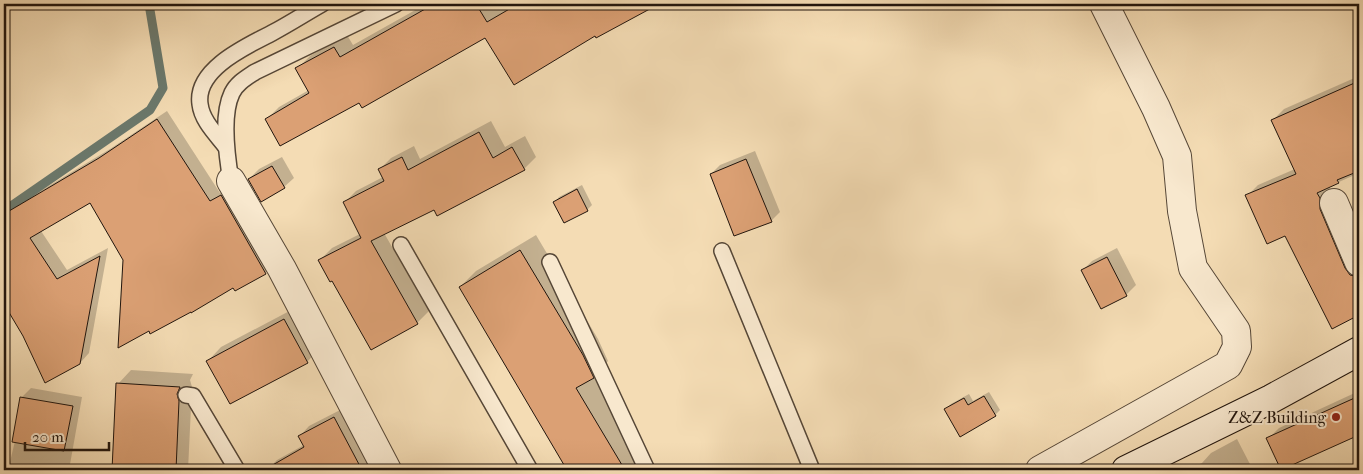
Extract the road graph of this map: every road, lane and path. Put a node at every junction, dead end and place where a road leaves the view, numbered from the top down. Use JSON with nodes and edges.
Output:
{"nodes":[{"id":1,"x":322,"y":4,"type":"edge"},
{"id":2,"x":396,"y":4,"type":"edge"},
{"id":3,"x":1104,"y":4,"type":"edge"},
{"id":4,"x":242,"y":48,"type":"junction"},
{"id":5,"x":255,"y":72,"type":"junction"},
{"id":6,"x":226,"y":147,"type":"junction"},
{"id":7,"x":231,"y":181,"type":"joint"},
{"id":8,"x":1334,"y":203,"type":"dead end"},
{"id":9,"x":401,"y":245,"type":"dead end"},
{"id":10,"x":722,"y":251,"type":"dead end"},
{"id":11,"x":550,"y":262,"type":"dead end"},
{"id":12,"x":1359,"y":262,"type":"edge"},
{"id":13,"x":1359,"y":351,"type":"edge"},
{"id":14,"x":186,"y":395,"type":"dead end"},
{"id":15,"x":237,"y":470,"type":"edge"},
{"id":16,"x":387,"y":470,"type":"edge"},
{"id":17,"x":530,"y":470,"type":"edge"},
{"id":18,"x":647,"y":470,"type":"edge"},
{"id":19,"x":812,"y":470,"type":"edge"},
{"id":20,"x":1040,"y":470,"type":"edge"},
{"id":21,"x":1126,"y":470,"type":"edge"}],
"edges":[{"from":1,"to":4,"type":"lane"},
{"from":2,"to":5,"type":"lane"},
{"from":3,"to":20,"type":"street"},
{"from":4,"to":5,"type":"lane"},
{"from":4,"to":6,"type":"lane"},
{"from":5,"to":6,"type":"lane"},
{"from":6,"to":7,"type":"lane"},
{"from":7,"to":16,"type":"street"},
{"from":8,"to":12,"type":"street"},
{"from":9,"to":17,"type":"lane"},
{"from":10,"to":19,"type":"lane"},
{"from":11,"to":18,"type":"lane"},
{"from":13,"to":21,"type":"street"},
{"from":14,"to":15,"type":"lane"}]}
